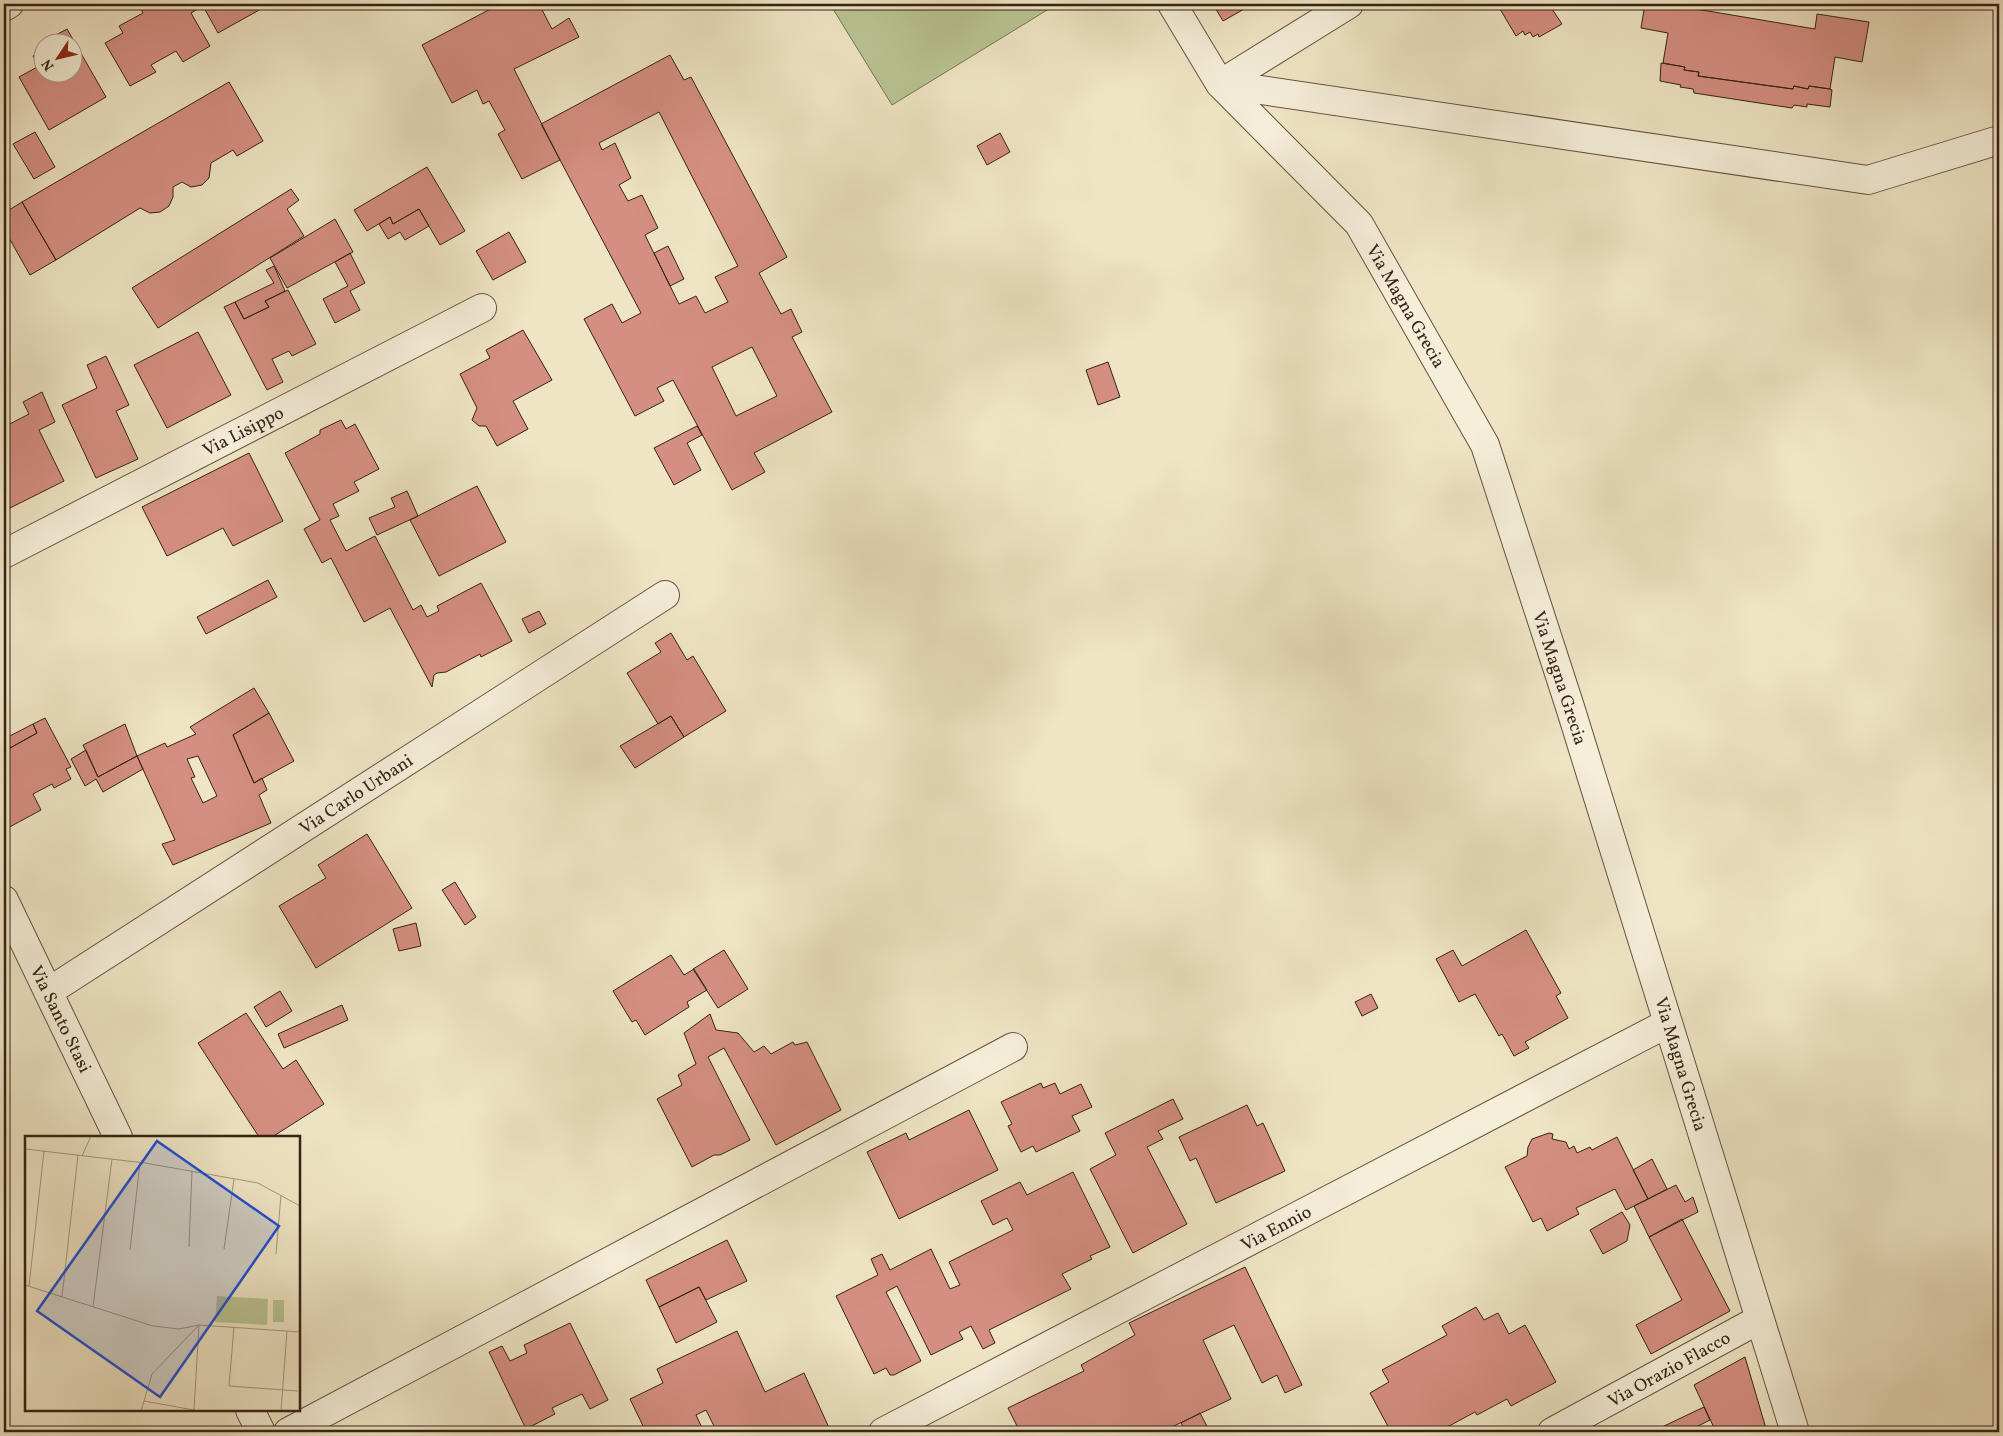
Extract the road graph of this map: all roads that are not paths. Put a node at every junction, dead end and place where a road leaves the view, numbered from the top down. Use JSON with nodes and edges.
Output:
{"nodes":[{"id":1,"x":9,"y":4,"type":"edge"},
{"id":2,"x":1172,"y":4,"type":"edge"},
{"id":3,"x":1350,"y":4,"type":"edge"},
{"id":4,"x":4,"y":7,"type":"edge"},
{"id":5,"x":1220,"y":84,"type":"junction"},
{"id":6,"x":1999,"y":140,"type":"edge"},
{"id":7,"x":482,"y":308,"type":"dead end"},
{"id":8,"x":4,"y":554,"type":"edge"},
{"id":9,"x":664,"y":594,"type":"dead end"},
{"id":10,"x":4,"y":900,"type":"edge"},
{"id":11,"x":48,"y":992,"type":"junction"},
{"id":12,"x":1668,"y":1023,"type":"junction"},
{"id":13,"x":1014,"y":1047,"type":"dead end"},
{"id":14,"x":118,"y":1136,"type":"edge"},
{"id":15,"x":1760,"y":1319,"type":"junction"},
{"id":16,"x":251,"y":1411,"type":"edge"},
{"id":17,"x":262,"y":1432,"type":"edge"},
{"id":18,"x":288,"y":1432,"type":"edge"},
{"id":19,"x":883,"y":1432,"type":"edge"},
{"id":20,"x":1552,"y":1432,"type":"edge"},
{"id":21,"x":1795,"y":1432,"type":"edge"}],
"edges":[{"from":1,"to":4,"type":"street"},
{"from":2,"to":5,"type":"street","name":"Via Magna Grecia"},
{"from":3,"to":5,"type":"street"},
{"from":5,"to":6,"type":"street"},
{"from":5,"to":12,"type":"street","name":"Via Magna Grecia"},
{"from":7,"to":8,"type":"street","name":"Via Lisippo"},
{"from":9,"to":11,"type":"street","name":"Via Carlo Urbani"},
{"from":10,"to":11,"type":"street","name":"Via Santo Stasi"},
{"from":11,"to":14,"type":"street","name":"Via Santo Stasi"},
{"from":12,"to":15,"type":"street","name":"Via Magna Grecia"},
{"from":12,"to":19,"type":"street","name":"Via Ennio"},
{"from":13,"to":18,"type":"street"},
{"from":15,"to":20,"type":"street","name":"Via Orazio Flacco"},
{"from":15,"to":21,"type":"street","name":"Via Magna Grecia"},
{"from":16,"to":17,"type":"street"}]}
